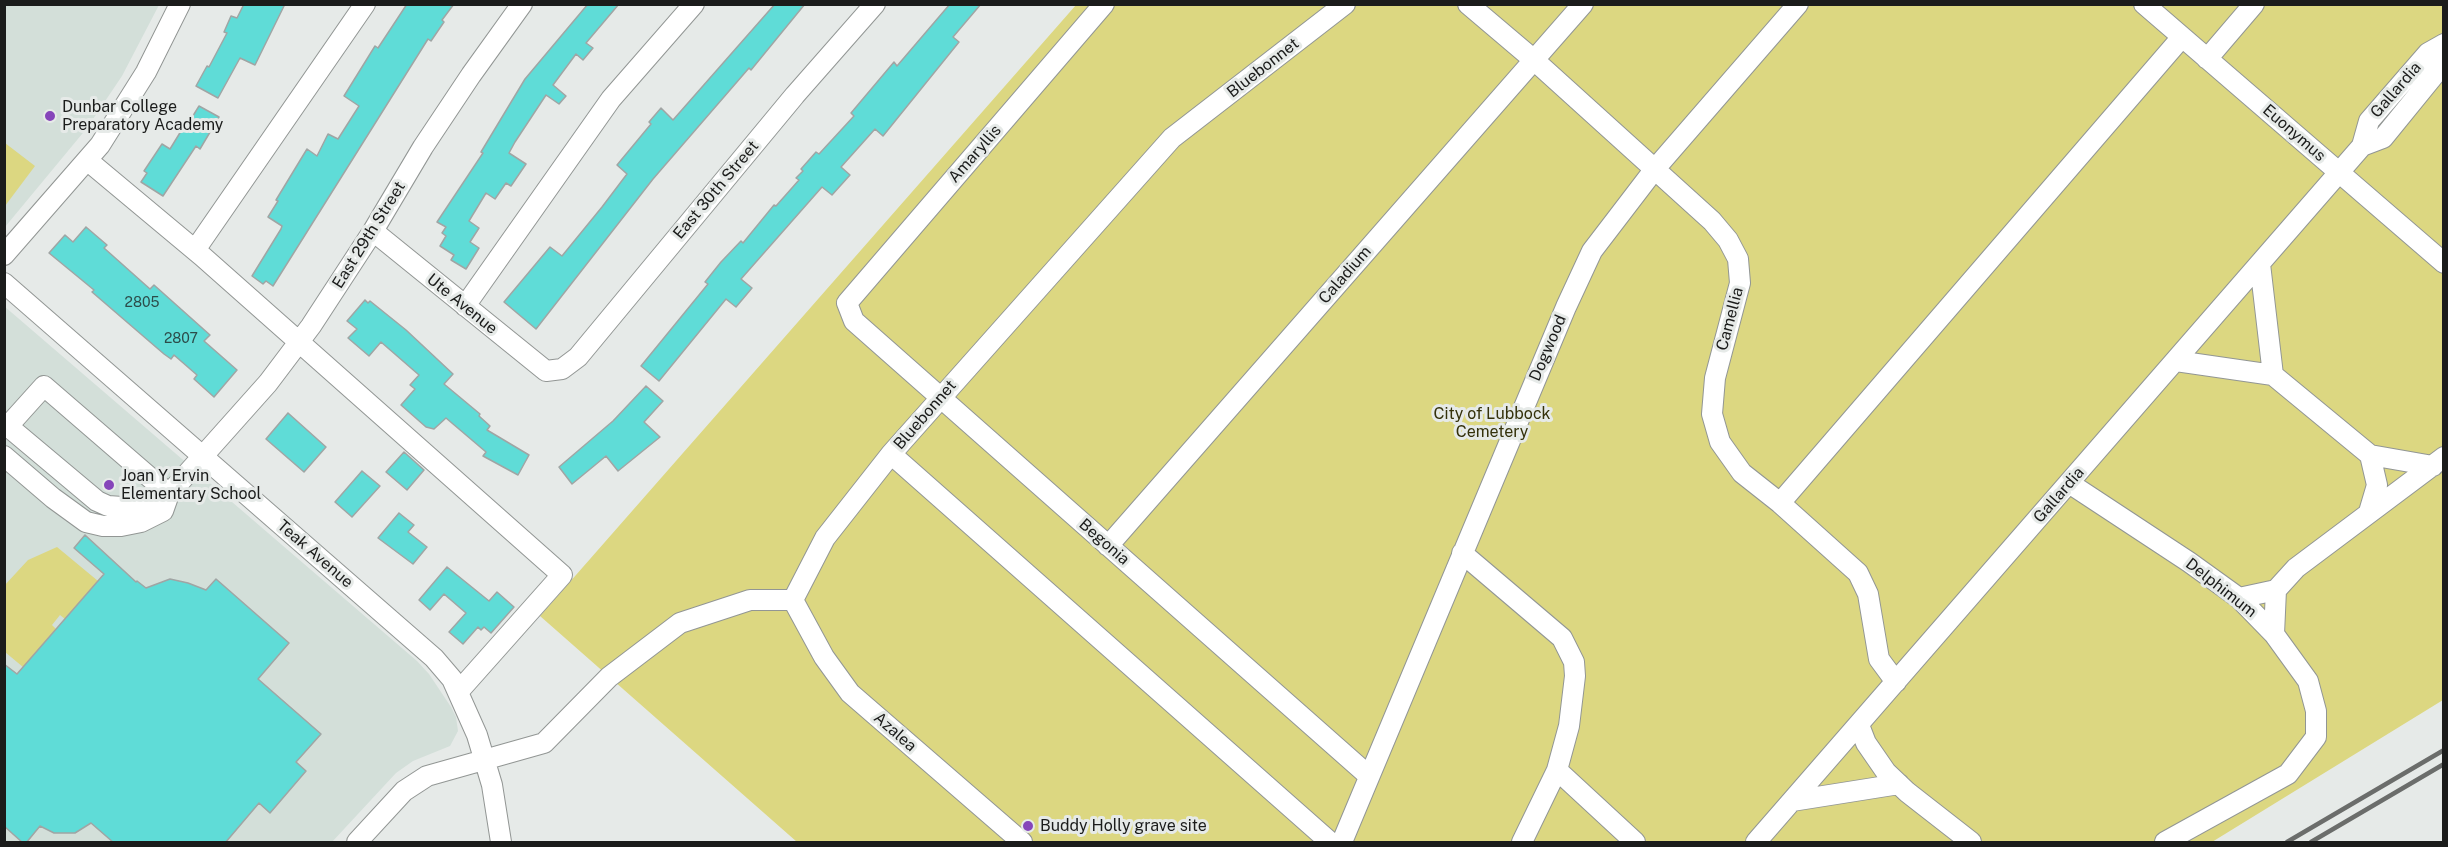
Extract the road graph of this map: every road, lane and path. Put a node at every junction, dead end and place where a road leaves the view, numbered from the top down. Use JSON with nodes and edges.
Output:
{"nodes":[{"id":1,"x":180,"y":4,"type":"edge"},
{"id":2,"x":365,"y":4,"type":"edge"},
{"id":3,"x":522,"y":4,"type":"edge"},
{"id":4,"x":694,"y":4,"type":"edge"},
{"id":5,"x":875,"y":4,"type":"edge"},
{"id":6,"x":1104,"y":4,"type":"edge"},
{"id":7,"x":1345,"y":4,"type":"edge"},
{"id":8,"x":1468,"y":4,"type":"edge"},
{"id":9,"x":1582,"y":4,"type":"edge"},
{"id":10,"x":1798,"y":4,"type":"edge"},
{"id":11,"x":2144,"y":4,"type":"edge"},
{"id":12,"x":2254,"y":4,"type":"edge"},
{"id":13,"x":2182,"y":37,"type":"junction"},
{"id":14,"x":2444,"y":44,"type":"edge"},
{"id":15,"x":2207,"y":59,"type":"junction"},
{"id":16,"x":1534,"y":60,"type":"junction"},
{"id":17,"x":2444,"y":63,"type":"edge"},
{"id":18,"x":2362,"y":147,"type":"junction"},
{"id":19,"x":87,"y":160,"type":"junction"},
{"id":20,"x":1654,"y":170,"type":"junction"},
{"id":21,"x":2339,"y":173,"type":"junction"},
{"id":22,"x":373,"y":231,"type":"junction"},
{"id":23,"x":195,"y":250,"type":"junction"},
{"id":24,"x":4,"y":255,"type":"edge"},
{"id":25,"x":2444,"y":262,"type":"edge"},
{"id":26,"x":2260,"y":264,"type":"junction"},
{"id":27,"x":4,"y":283,"type":"edge"},
{"id":28,"x":847,"y":303,"type":"joint"},
{"id":29,"x":465,"y":306,"type":"junction"},
{"id":30,"x":299,"y":343,"type":"junction"},
{"id":31,"x":2176,"y":361,"type":"junction"},
{"id":32,"x":554,"y":370,"type":"joint"},
{"id":33,"x":2273,"y":375,"type":"junction"},
{"id":34,"x":939,"y":397,"type":"junction"},
{"id":35,"x":6,"y":425,"type":"edge"},
{"id":36,"x":891,"y":454,"type":"junction"},
{"id":37,"x":2370,"y":455,"type":"junction"},
{"id":38,"x":4,"y":456,"type":"edge"},
{"id":39,"x":202,"y":456,"type":"junction"},
{"id":40,"x":2438,"y":462,"type":"edge"},
{"id":41,"x":2069,"y":483,"type":"junction"},
{"id":42,"x":168,"y":494,"type":"junction"},
{"id":43,"x":1780,"y":503,"type":"junction"},
{"id":44,"x":2369,"y":512,"type":"junction"},
{"id":45,"x":1108,"y":546,"type":"junction"},
{"id":46,"x":1462,"y":553,"type":"junction"},
{"id":47,"x":2276,"y":590,"type":"junction"},
{"id":48,"x":2239,"y":598,"type":"junction"},
{"id":49,"x":793,"y":600,"type":"junction"},
{"id":50,"x":2274,"y":634,"type":"junction"},
{"id":51,"x":1896,"y":682,"type":"junction"},
{"id":52,"x":458,"y":692,"type":"junction"},
{"id":53,"x":1859,"y":724,"type":"junction"},
{"id":54,"x":484,"y":759,"type":"junction"},
{"id":55,"x":1557,"y":770,"type":"junction"},
{"id":56,"x":1369,"y":776,"type":"junction"},
{"id":57,"x":1899,"y":784,"type":"junction"},
{"id":58,"x":1792,"y":801,"type":"junction"},
{"id":59,"x":357,"y":843,"type":"edge"},
{"id":60,"x":501,"y":843,"type":"edge"},
{"id":61,"x":1022,"y":843,"type":"edge"},
{"id":62,"x":1330,"y":843,"type":"edge"},
{"id":63,"x":1342,"y":843,"type":"edge"},
{"id":64,"x":1522,"y":843,"type":"edge"},
{"id":65,"x":1635,"y":843,"type":"edge"},
{"id":66,"x":1756,"y":843,"type":"edge"},
{"id":67,"x":1971,"y":843,"type":"edge"},
{"id":68,"x":2165,"y":843,"type":"edge"}],
"edges":[{"from":1,"to":19,"type":"street"},
{"from":2,"to":23,"type":"street"},
{"from":3,"to":22,"type":"street","name":"East 29th Street"},
{"from":4,"to":29,"type":"street"},
{"from":5,"to":32,"type":"street","name":"East 30th Street"},
{"from":6,"to":28,"type":"street","name":"Amaryllis"},
{"from":7,"to":34,"type":"street","name":"Bluebonnet"},
{"from":8,"to":16,"type":"street","name":"Camellia"},
{"from":9,"to":16,"type":"street","name":"Caladium"},
{"from":10,"to":20,"type":"street","name":"Dogwood"},
{"from":11,"to":13,"type":"street","name":"Euonymus"},
{"from":12,"to":15,"type":"street"},
{"from":13,"to":15,"type":"street","name":"Euonymus"},
{"from":13,"to":43,"type":"street"},
{"from":14,"to":18,"type":"street","name":"Gallardia"},
{"from":15,"to":21,"type":"street","name":"Euonymus"},
{"from":16,"to":20,"type":"street","name":"Camellia"},
{"from":16,"to":45,"type":"street","name":"Caladium"},
{"from":17,"to":18,"type":"street","name":"Gallardia"},
{"from":18,"to":21,"type":"street","name":"Gallardia"},
{"from":19,"to":23,"type":"street"},
{"from":19,"to":24,"type":"street"},
{"from":20,"to":43,"type":"street","name":"Camellia"},
{"from":20,"to":46,"type":"street","name":"Dogwood"},
{"from":21,"to":25,"type":"street","name":"Euonymus"},
{"from":21,"to":26,"type":"street","name":"Gallardia"},
{"from":22,"to":29,"type":"street","name":"Ute Avenue"},
{"from":22,"to":30,"type":"street","name":"East 29th Street"},
{"from":23,"to":30,"type":"street"},
{"from":26,"to":31,"type":"street","name":"Gallardia"},
{"from":26,"to":33,"type":"street"},
{"from":27,"to":39,"type":"street","name":"Teak Avenue"},
{"from":28,"to":34,"type":"street","name":"Begonia"},
{"from":29,"to":32,"type":"street","name":"Ute Avenue"},
{"from":30,"to":39,"type":"street","name":"East 29th Street"},
{"from":30,"to":52,"type":"street"},
{"from":31,"to":33,"type":"street"},
{"from":31,"to":41,"type":"street","name":"Gallardia"},
{"from":33,"to":37,"type":"street"},
{"from":34,"to":36,"type":"street","name":"Bluebonnet"},
{"from":34,"to":45,"type":"street","name":"Begonia"},
{"from":35,"to":42,"type":"street"},
{"from":35,"to":42,"type":"street"},
{"from":36,"to":49,"type":"street","name":"Bluebonnet"},
{"from":36,"to":62,"type":"street"},
{"from":37,"to":40,"type":"street"},
{"from":37,"to":44,"type":"street"},
{"from":38,"to":42,"type":"street","name":"East 29th Street"},
{"from":39,"to":42,"type":"street","name":"East 29th Street"},
{"from":39,"to":52,"type":"street","name":"Teak Avenue"},
{"from":40,"to":44,"type":"street"},
{"from":41,"to":48,"type":"street","name":"Delphimum"},
{"from":41,"to":51,"type":"street","name":"Gallardia"},
{"from":43,"to":51,"type":"street","name":"Camellia"},
{"from":44,"to":47,"type":"street"},
{"from":45,"to":56,"type":"street","name":"Begonia"},
{"from":46,"to":55,"type":"street"},
{"from":46,"to":56,"type":"street","name":"Dogwood"},
{"from":47,"to":48,"type":"street"},
{"from":47,"to":50,"type":"street"},
{"from":48,"to":50,"type":"street","name":"Delphimum"},
{"from":49,"to":54,"type":"street"},
{"from":49,"to":61,"type":"street","name":"Azalea"},
{"from":50,"to":68,"type":"street","name":"Delphimum"},
{"from":51,"to":53,"type":"street","name":"Gallardia"},
{"from":52,"to":54,"type":"street","name":"Teak Avenue"},
{"from":53,"to":57,"type":"street"},
{"from":53,"to":58,"type":"street","name":"Gallardia"},
{"from":54,"to":59,"type":"street"},
{"from":54,"to":60,"type":"street"},
{"from":55,"to":64,"type":"street"},
{"from":55,"to":65,"type":"street"},
{"from":56,"to":63,"type":"street","name":"Dogwood"},
{"from":57,"to":58,"type":"street"},
{"from":57,"to":67,"type":"street"},
{"from":58,"to":66,"type":"street","name":"Gallardia"}]}
